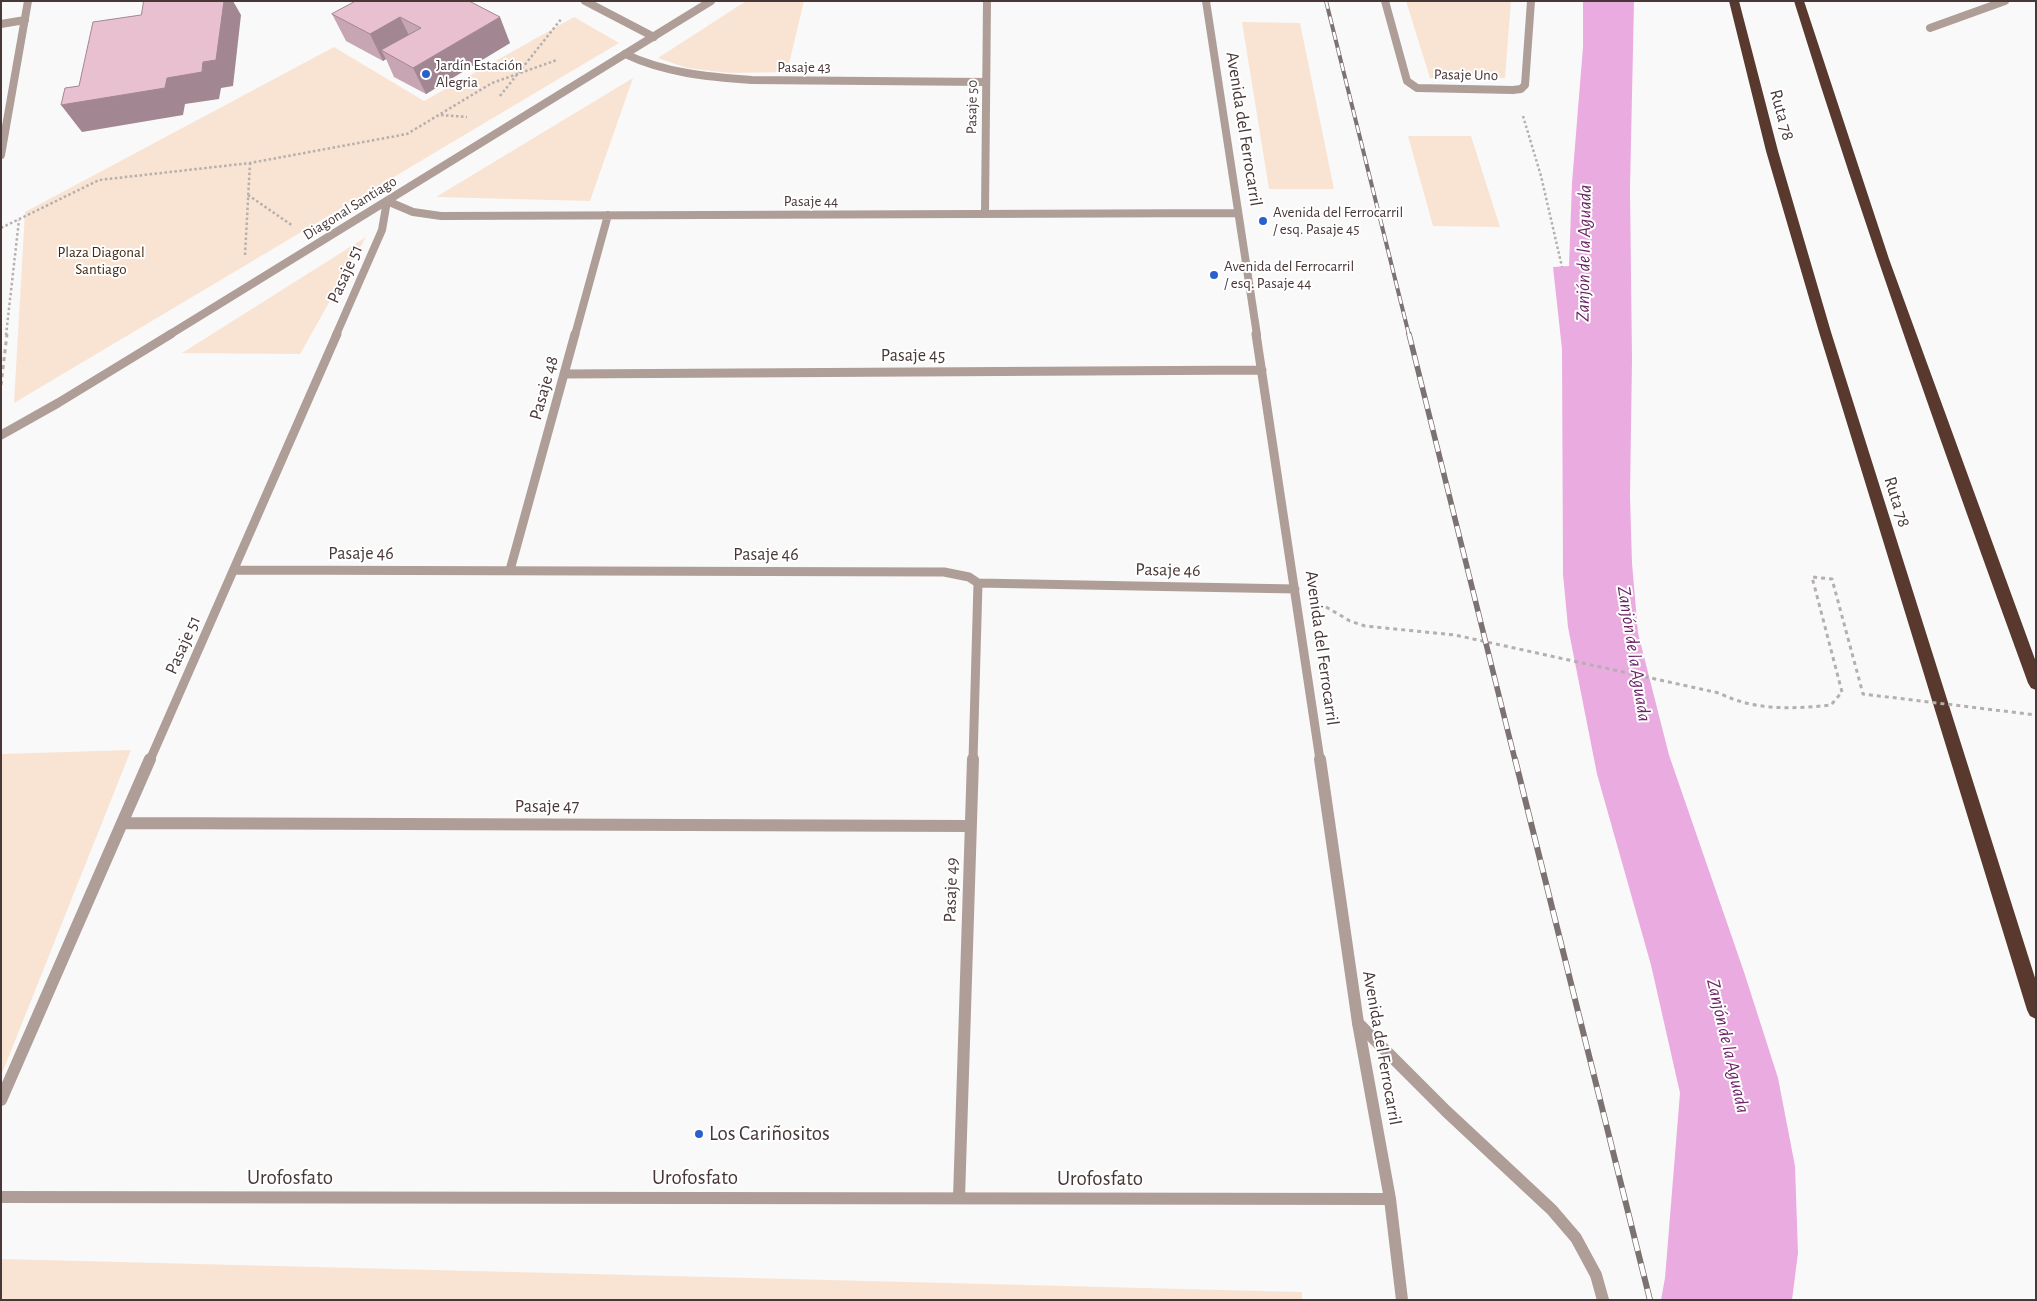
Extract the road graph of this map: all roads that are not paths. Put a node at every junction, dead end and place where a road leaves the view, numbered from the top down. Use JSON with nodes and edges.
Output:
{"nodes":[{"id":1,"x":28,"y":1,"type":"edge"},
{"id":2,"x":585,"y":1,"type":"edge"},
{"id":3,"x":712,"y":1,"type":"edge"},
{"id":4,"x":987,"y":1,"type":"edge"},
{"id":5,"x":1206,"y":1,"type":"edge"},
{"id":6,"x":1386,"y":1,"type":"edge"},
{"id":7,"x":1531,"y":1,"type":"edge"},
{"id":8,"x":1734,"y":1,"type":"edge"},
{"id":9,"x":1799,"y":1,"type":"edge"},
{"id":10,"x":2006,"y":1,"type":"edge"},
{"id":11,"x":24,"y":20,"type":"junction"},
{"id":12,"x":1,"y":24,"type":"edge"},
{"id":13,"x":1930,"y":28,"type":"dead end"},
{"id":14,"x":654,"y":37,"type":"junction"},
{"id":15,"x":625,"y":54,"type":"junction"},
{"id":16,"x":986,"y":82,"type":"junction"},
{"id":17,"x":3,"y":132,"type":"edge"},
{"id":18,"x":1,"y":155,"type":"edge"},
{"id":19,"x":387,"y":201,"type":"junction"},
{"id":20,"x":1238,"y":213,"type":"junction"},
{"id":21,"x":985,"y":214,"type":"junction"},
{"id":22,"x":608,"y":215,"type":"junction"},
{"id":23,"x":1262,"y":370,"type":"junction"},
{"id":24,"x":564,"y":374,"type":"junction"},
{"id":25,"x":1,"y":435,"type":"edge"},
{"id":26,"x":234,"y":570,"type":"junction"},
{"id":27,"x":510,"y":570,"type":"junction"},
{"id":28,"x":978,"y":583,"type":"junction"},
{"id":29,"x":1295,"y":589,"type":"junction"},
{"id":30,"x":2036,"y":683,"type":"edge"},
{"id":31,"x":123,"y":823,"type":"junction"},
{"id":32,"x":970,"y":826,"type":"junction"},
{"id":33,"x":2036,"y":1010,"type":"edge"},
{"id":34,"x":1358,"y":1023,"type":"junction"},
{"id":35,"x":1,"y":1100,"type":"edge"},
{"id":36,"x":1,"y":1198,"type":"edge"},
{"id":37,"x":959,"y":1198,"type":"junction"},
{"id":38,"x":1390,"y":1199,"type":"junction"},
{"id":39,"x":1402,"y":1300,"type":"edge"},
{"id":40,"x":1603,"y":1300,"type":"edge"}],
"edges":[{"from":1,"to":11,"type":"street"},
{"from":2,"to":14,"type":"street"},
{"from":3,"to":14,"type":"street","name":"Diagonal Santiago"},
{"from":4,"to":16,"type":"street","name":"Pasaje 50"},
{"from":5,"to":20,"type":"street","name":"Avenida del Ferrocarril"},
{"from":6,"to":7,"type":"street","name":"Pasaje Uno"},
{"from":8,"to":33,"type":"highway","name":"Ruta 78"},
{"from":9,"to":30,"type":"highway"},
{"from":10,"to":13,"type":"street"},
{"from":11,"to":12,"type":"street"},
{"from":11,"to":17,"type":"street"},
{"from":14,"to":15,"type":"street","name":"Diagonal Santiago"},
{"from":15,"to":16,"type":"street","name":"Pasaje 43"},
{"from":15,"to":19,"type":"street","name":"Diagonal Santiago"},
{"from":16,"to":21,"type":"street","name":"Pasaje 50"},
{"from":17,"to":18,"type":"street"},
{"from":19,"to":22,"type":"street","name":"Pasaje 44"},
{"from":19,"to":25,"type":"street","name":"Diagonal Santiago"},
{"from":19,"to":26,"type":"street","name":"Pasaje 51"},
{"from":20,"to":21,"type":"street","name":"Pasaje 44"},
{"from":20,"to":23,"type":"street","name":"Avenida del Ferrocarril"},
{"from":21,"to":22,"type":"street","name":"Pasaje 44"},
{"from":22,"to":24,"type":"street","name":"Pasaje 48"},
{"from":23,"to":24,"type":"street","name":"Pasaje 45"},
{"from":23,"to":29,"type":"street","name":"Avenida del Ferrocarril"},
{"from":24,"to":27,"type":"street","name":"Pasaje 48"},
{"from":26,"to":27,"type":"street","name":"Pasaje 46"},
{"from":26,"to":31,"type":"street","name":"Pasaje 51"},
{"from":27,"to":28,"type":"street","name":"Pasaje 46"},
{"from":28,"to":29,"type":"street","name":"Pasaje 46"},
{"from":28,"to":32,"type":"street","name":"Pasaje 49"},
{"from":29,"to":34,"type":"street","name":"Avenida del Ferrocarril"},
{"from":31,"to":32,"type":"street","name":"Pasaje 47"},
{"from":31,"to":35,"type":"street","name":"Pasaje 51"},
{"from":32,"to":37,"type":"street","name":"Pasaje 49"},
{"from":34,"to":38,"type":"street","name":"Avenida del Ferrocarril"},
{"from":34,"to":40,"type":"street"},
{"from":36,"to":37,"type":"street","name":"Urofosfato"},
{"from":37,"to":38,"type":"street","name":"Urofosfato"},
{"from":38,"to":39,"type":"street","name":"Avenida del Ferrocarril"}]}
